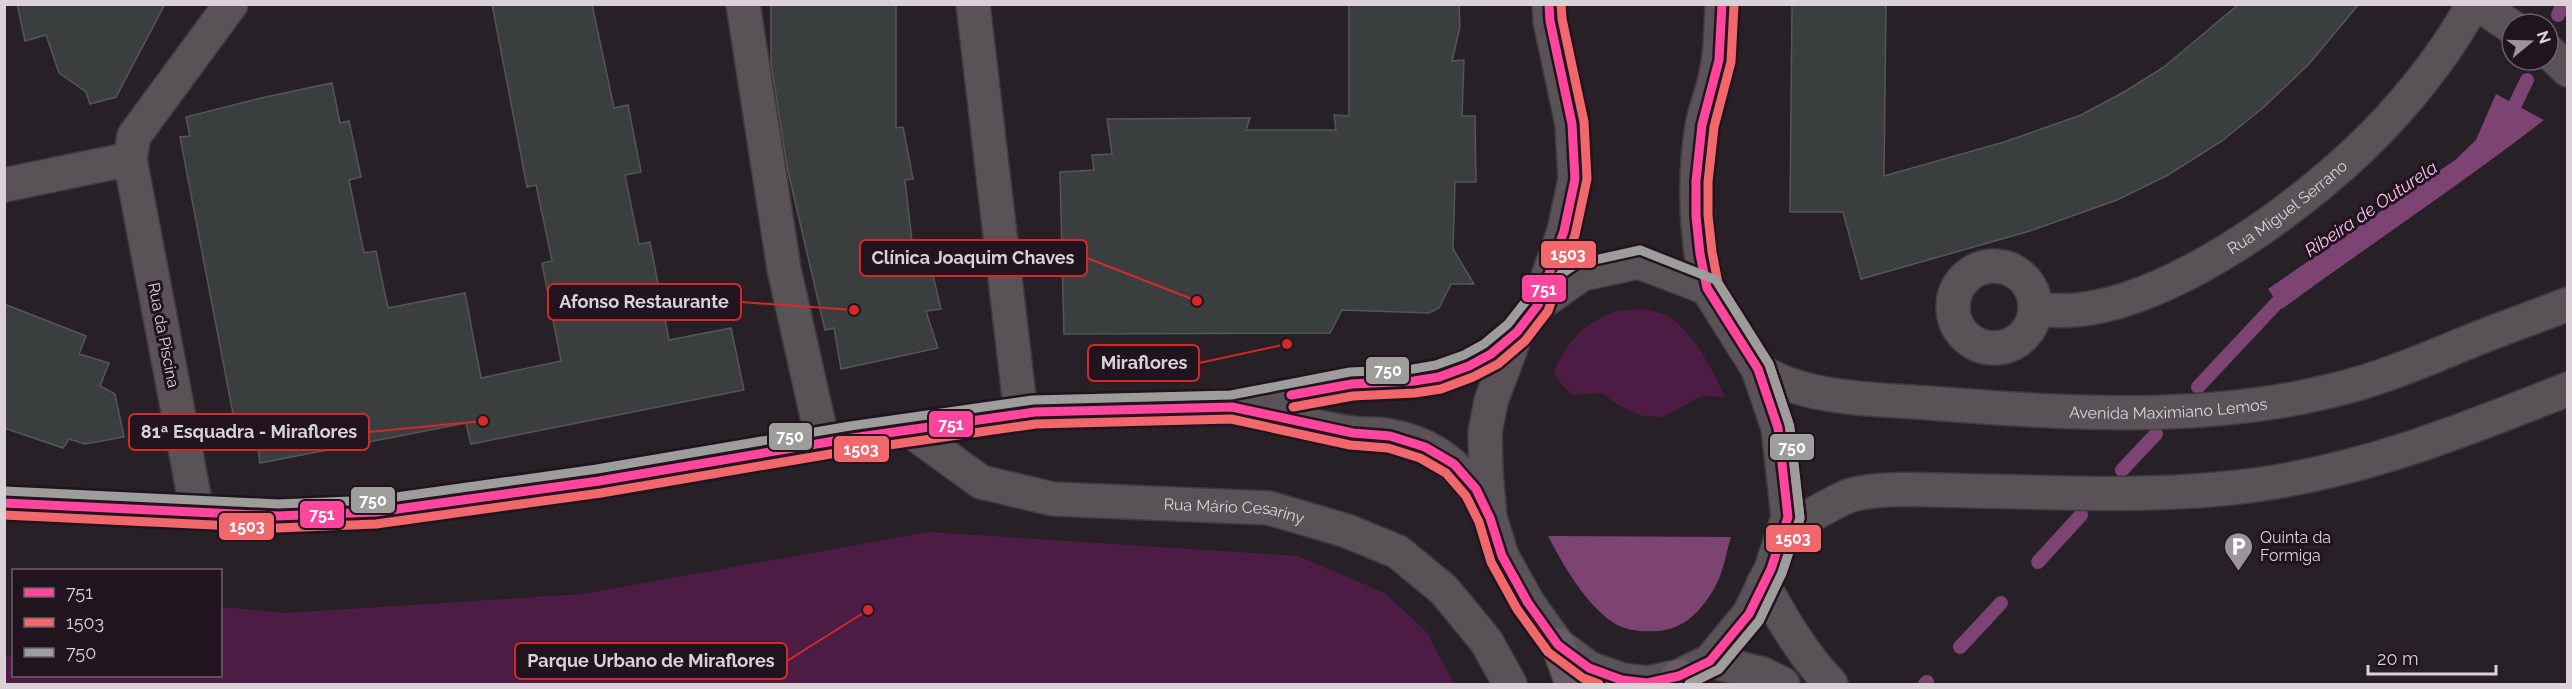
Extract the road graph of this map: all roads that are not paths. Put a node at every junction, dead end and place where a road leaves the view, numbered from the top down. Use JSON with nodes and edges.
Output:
{"nodes":[{"id":1,"x":231,"y":4,"type":"edge"},
{"id":2,"x":743,"y":4,"type":"edge"},
{"id":3,"x":973,"y":4,"type":"edge"},
{"id":4,"x":1549,"y":4,"type":"edge"},
{"id":5,"x":1722,"y":4,"type":"edge"},
{"id":6,"x":2473,"y":4,"type":"edge"},
{"id":7,"x":2478,"y":4,"type":"edge"},
{"id":8,"x":2500,"y":19,"type":"edge"},
{"id":9,"x":130,"y":159,"type":"junction"},
{"id":10,"x":4,"y":184,"type":"edge"},
{"id":11,"x":1707,"y":288,"type":"junction"},
{"id":12,"x":2568,"y":303,"type":"edge"},
{"id":13,"x":1538,"y":305,"type":"junction"},
{"id":14,"x":2036,"y":308,"type":"dead end"},
{"id":15,"x":1517,"y":332,"type":"junction"},
{"id":16,"x":1758,"y":369,"type":"junction"},
{"id":17,"x":2568,"y":389,"type":"edge"},
{"id":18,"x":1232,"y":407,"type":"junction"},
{"id":19,"x":1021,"y":414,"type":"junction"},
{"id":20,"x":908,"y":429,"type":"junction"},
{"id":21,"x":823,"y":443,"type":"junction"},
{"id":22,"x":4,"y":502,"type":"edge"},
{"id":23,"x":197,"y":511,"type":"junction"},
{"id":24,"x":1490,"y":518,"type":"junction"},
{"id":25,"x":1783,"y":532,"type":"junction"},
{"id":26,"x":1763,"y":584,"type":"junction"},
{"id":27,"x":1558,"y":645,"type":"junction"},
{"id":28,"x":1710,"y":661,"type":"junction"},
{"id":29,"x":1676,"y":680,"type":"edge"},
{"id":30,"x":1510,"y":684,"type":"edge"},
{"id":31,"x":1572,"y":684,"type":"edge"},
{"id":32,"x":1783,"y":684,"type":"edge"},
{"id":33,"x":1831,"y":684,"type":"edge"}],
"edges":[{"from":1,"to":9,"type":"street","name":"Rua da Piscina"},
{"from":2,"to":21,"type":"street"},
{"from":3,"to":19,"type":"street"},
{"from":4,"to":13,"type":"street"},
{"from":5,"to":11,"type":"street"},
{"from":6,"to":14,"type":"street","name":"Rua Miguel Serrano"},
{"from":7,"to":8,"type":"street"},
{"from":9,"to":10,"type":"street"},
{"from":9,"to":23,"type":"street","name":"Rua da Piscina"},
{"from":11,"to":13,"type":"street"},
{"from":11,"to":16,"type":"street"},
{"from":12,"to":16,"type":"street","name":"Avenida Maximiano Lemos"},
{"from":13,"to":15,"type":"street"},
{"from":15,"to":18,"type":"street"},
{"from":15,"to":24,"type":"street"},
{"from":16,"to":25,"type":"street"},
{"from":17,"to":25,"type":"street"},
{"from":18,"to":19,"type":"street"},
{"from":18,"to":24,"type":"street"},
{"from":19,"to":20,"type":"street"},
{"from":20,"to":21,"type":"street"},
{"from":20,"to":30,"type":"street","name":"Rua Mário Cesariny"},
{"from":21,"to":23,"type":"street"},
{"from":22,"to":23,"type":"street"},
{"from":24,"to":27,"type":"street"},
{"from":25,"to":26,"type":"street"},
{"from":26,"to":28,"type":"street"},
{"from":26,"to":33,"type":"street"},
{"from":27,"to":29,"type":"street"},
{"from":27,"to":31,"type":"highway"},
{"from":28,"to":29,"type":"street"},
{"from":28,"to":32,"type":"street"}]}
